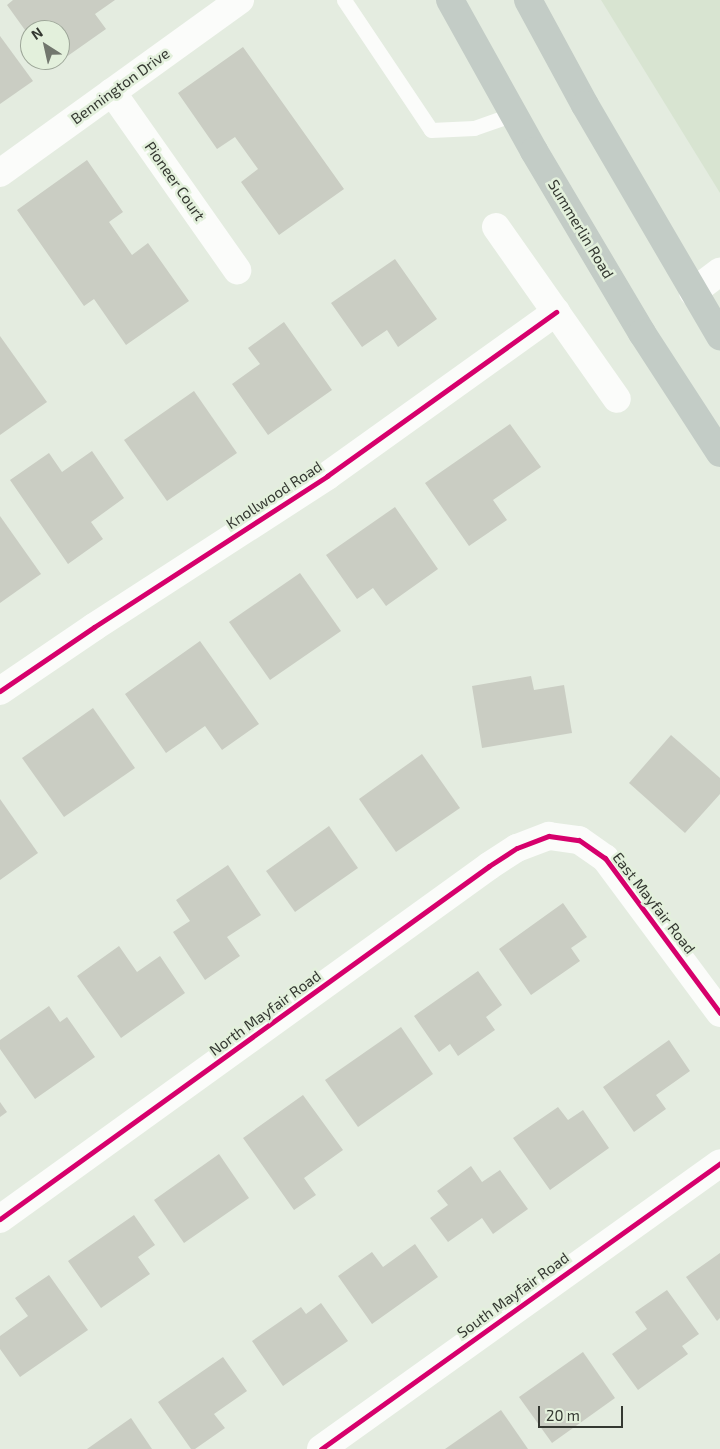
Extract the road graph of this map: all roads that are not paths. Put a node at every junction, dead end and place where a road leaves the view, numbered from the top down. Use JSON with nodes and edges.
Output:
{"nodes":[{"id":1,"x":240,"y":0,"type":"edge"},
{"id":2,"x":344,"y":0,"type":"edge"},
{"id":3,"x":450,"y":0,"type":"edge"},
{"id":4,"x":528,"y":0,"type":"edge"},
{"id":5,"x":112,"y":92,"type":"junction"},
{"id":6,"x":514,"y":114,"type":"junction"},
{"id":7,"x":0,"y":173,"type":"edge"},
{"id":8,"x":496,"y":227,"type":"dead end"},
{"id":9,"x":237,"y":270,"type":"dead end"},
{"id":10,"x":720,"y":272,"type":"edge"},
{"id":11,"x":693,"y":292,"type":"junction"},
{"id":12,"x":556,"y":312,"type":"junction"},
{"id":13,"x":720,"y":336,"type":"edge"},
{"id":14,"x":617,"y":399,"type":"dead end"},
{"id":15,"x":720,"y":453,"type":"edge"},
{"id":16,"x":0,"y":691,"type":"edge"},
{"id":17,"x":549,"y":836,"type":"joint"},
{"id":18,"x":720,"y":1013,"type":"edge"},
{"id":19,"x":720,"y":1162,"type":"edge"},
{"id":20,"x":0,"y":1219,"type":"edge"},
{"id":21,"x":321,"y":1449,"type":"edge"}],
"edges":[{"from":1,"to":5,"type":"street","name":"Bennington Drive"},
{"from":2,"to":6,"type":"lane"},
{"from":3,"to":6,"type":"main road","name":"Summerlin Road"},
{"from":4,"to":11,"type":"main road"},
{"from":5,"to":7,"type":"street","name":"Bennington Drive"},
{"from":5,"to":9,"type":"street","name":"Pioneer Court"},
{"from":6,"to":15,"type":"main road","name":"Summerlin Road"},
{"from":8,"to":12,"type":"street"},
{"from":10,"to":11,"type":"street"},
{"from":11,"to":13,"type":"main road"},
{"from":12,"to":14,"type":"street"},
{"from":12,"to":16,"type":"street","name":"Knollwood Road"},
{"from":17,"to":18,"type":"street","name":"East Mayfair Road"},
{"from":17,"to":20,"type":"street","name":"North Mayfair Road"},
{"from":19,"to":21,"type":"street","name":"South Mayfair Road"}]}
